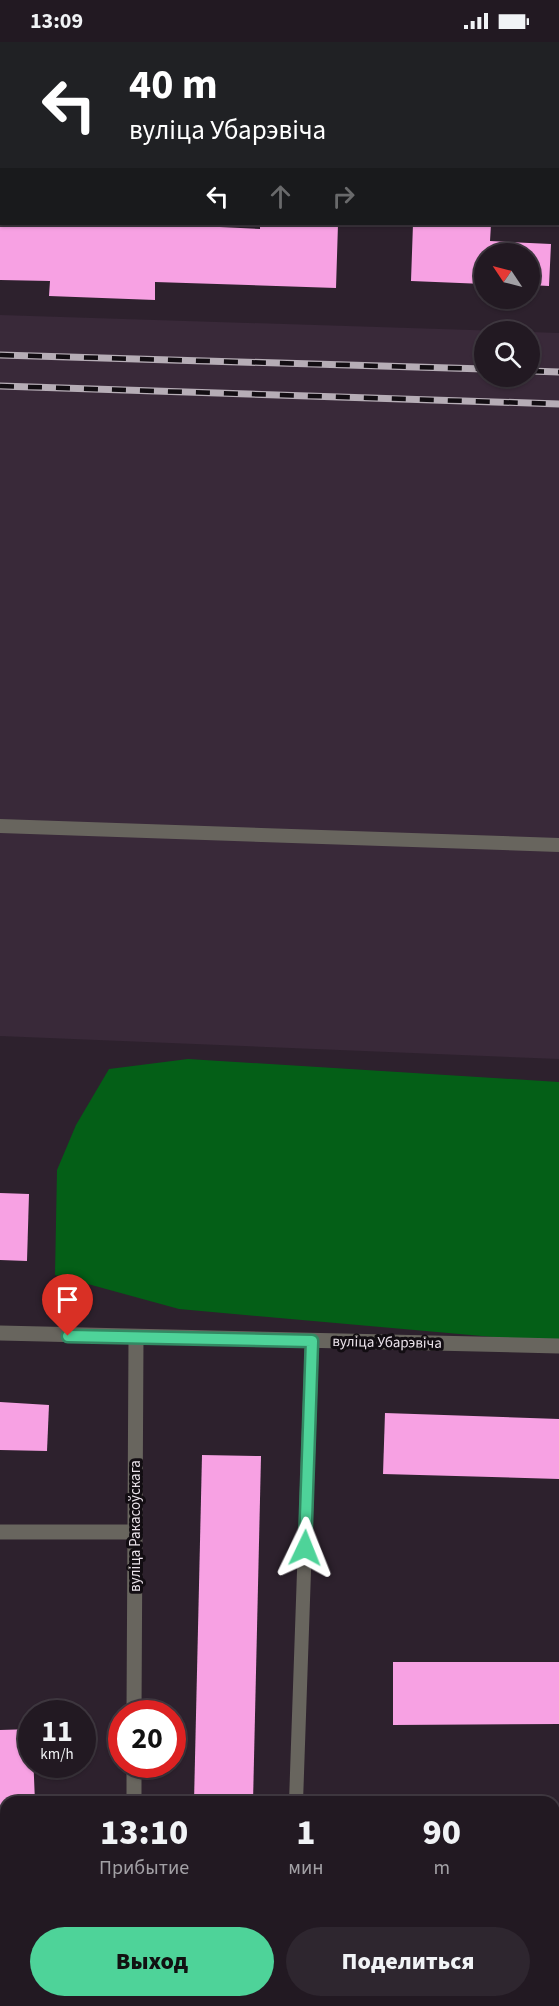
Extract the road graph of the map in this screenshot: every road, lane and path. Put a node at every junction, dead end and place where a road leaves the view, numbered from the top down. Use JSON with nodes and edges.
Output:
{"nodes":[{"id":1,"x":0,"y":826,"type":"edge"},
{"id":2,"x":559,"y":845,"type":"edge"},
{"id":3,"x":0,"y":1333,"type":"edge"},
{"id":4,"x":136,"y":1338,"type":"junction"},
{"id":5,"x":312,"y":1341,"type":"junction"},
{"id":6,"x":559,"y":1346,"type":"edge"},
{"id":7,"x":0,"y":1532,"type":"edge"},
{"id":8,"x":135,"y":1532,"type":"junction"},
{"id":9,"x":134,"y":1700,"type":"edge"},
{"id":10,"x":134,"y":1778,"type":"edge"},
{"id":11,"x":134,"y":1796,"type":"edge"},
{"id":12,"x":296,"y":1796,"type":"edge"}],
"edges":[{"from":1,"to":2,"type":"lane"},
{"from":3,"to":4,"type":"street","name":"вуліца Убарэвіча"},
{"from":4,"to":5,"type":"street","name":"вуліца Убарэвіча"},
{"from":4,"to":8,"type":"street","name":"вуліца Ракасоўскага"},
{"from":5,"to":6,"type":"street","name":"вуліца Убарэвіча"},
{"from":5,"to":12,"type":"lane"},
{"from":7,"to":8,"type":"street"},
{"from":8,"to":9,"type":"street","name":"вуліца Ракасоўскага"},
{"from":10,"to":11,"type":"street"}]}
